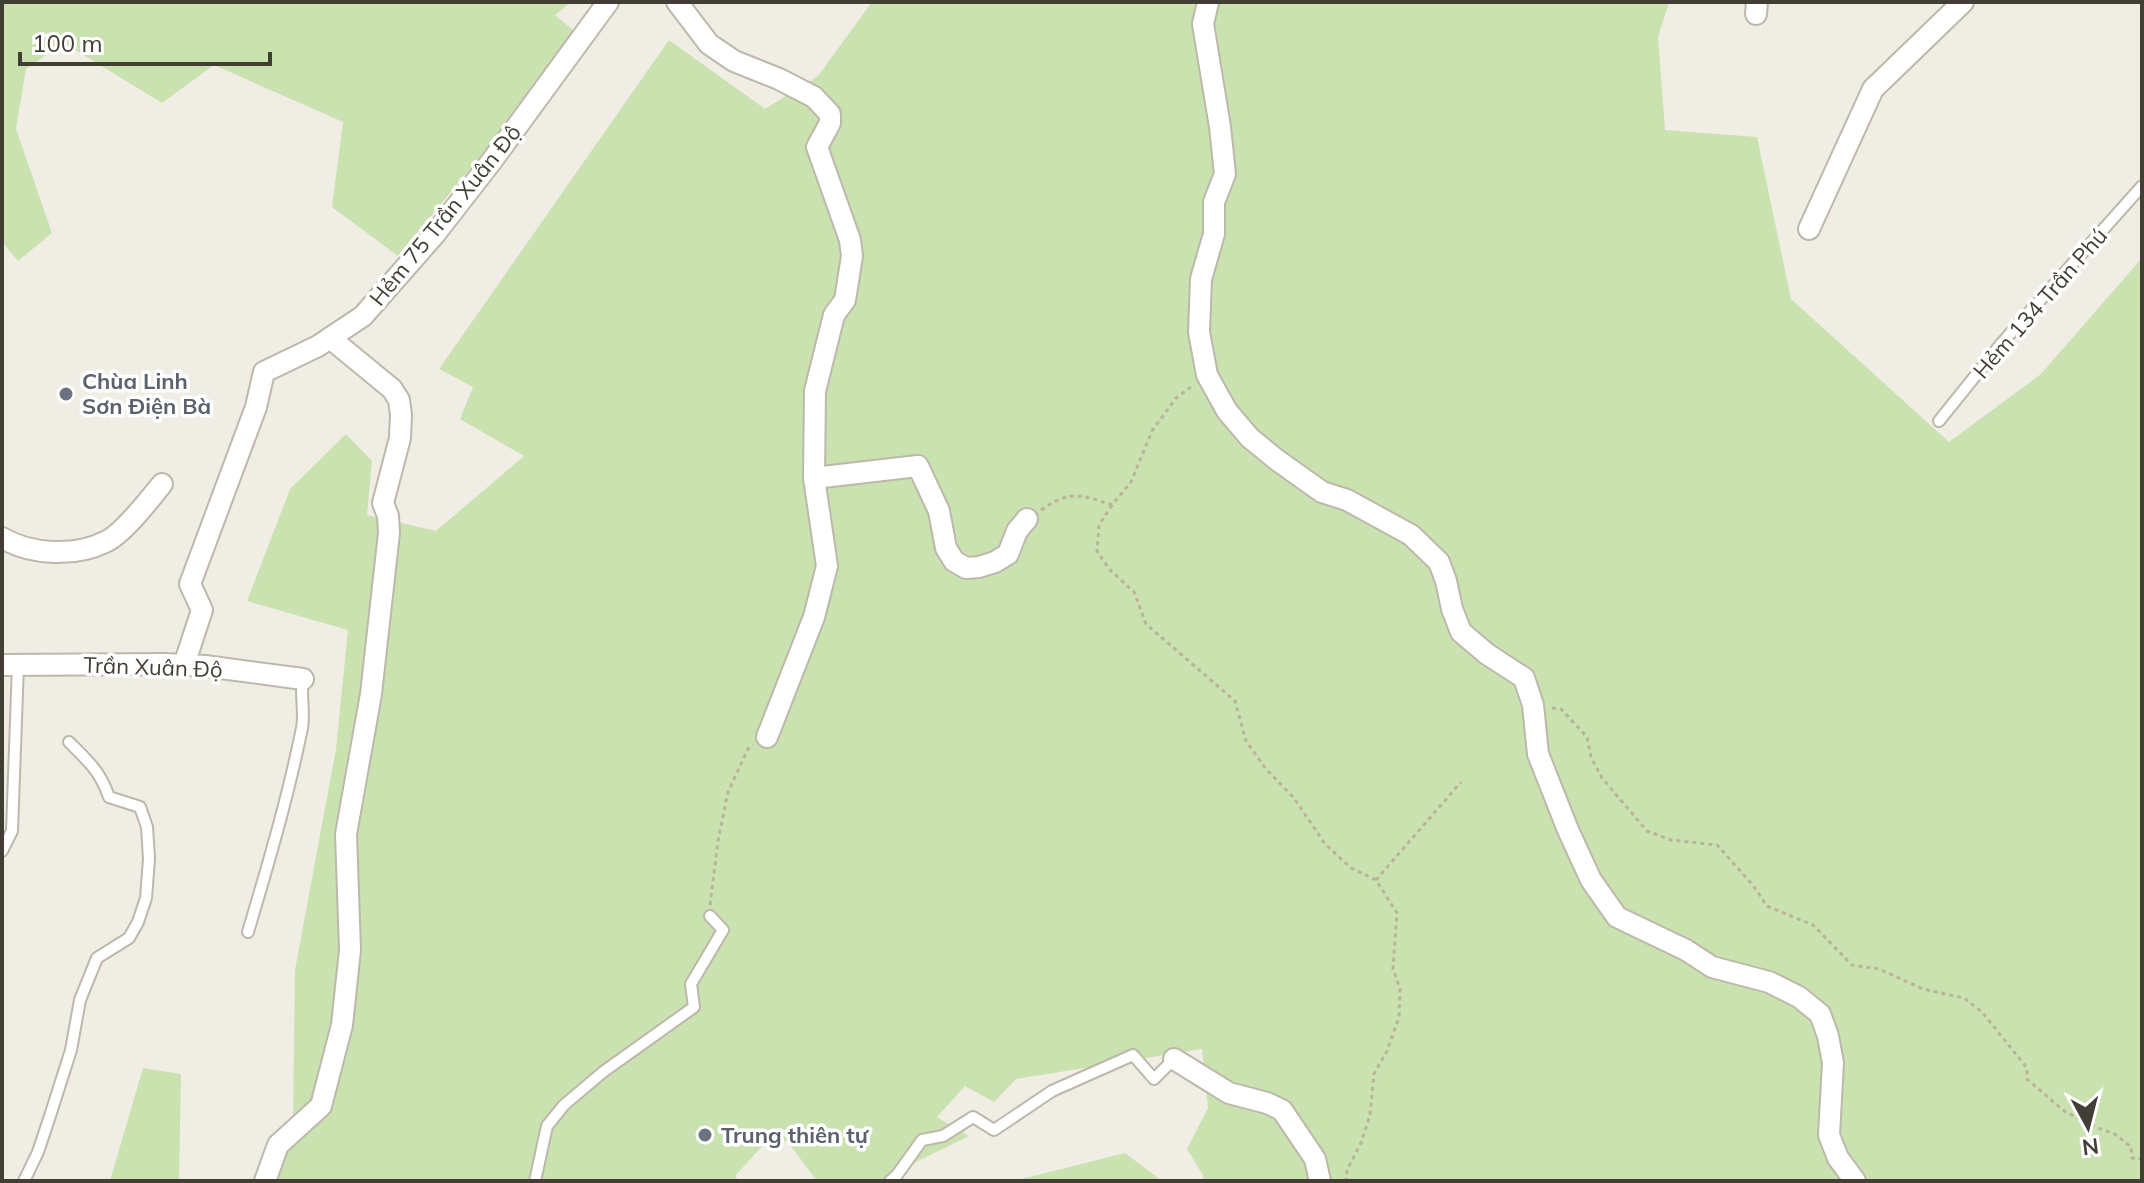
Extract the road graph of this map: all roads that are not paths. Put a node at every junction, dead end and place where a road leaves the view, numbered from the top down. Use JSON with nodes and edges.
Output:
{"nodes":[{"id":1,"x":608,"y":2,"type":"edge"},
{"id":2,"x":677,"y":2,"type":"edge"},
{"id":3,"x":1208,"y":2,"type":"edge"},
{"id":4,"x":1963,"y":2,"type":"edge"},
{"id":5,"x":2142,"y":186,"type":"edge"},
{"id":6,"x":1809,"y":229,"type":"dead end"},
{"id":7,"x":330,"y":338,"type":"junction"},
{"id":8,"x":1939,"y":421,"type":"dead end"},
{"id":9,"x":814,"y":478,"type":"junction"},
{"id":10,"x":162,"y":484,"type":"dead end"},
{"id":11,"x":1027,"y":519,"type":"road end"},
{"id":12,"x":2,"y":538,"type":"edge"},
{"id":13,"x":10,"y":665,"type":"edge"},
{"id":14,"x":184,"y":665,"type":"junction"},
{"id":15,"x":303,"y":679,"type":"joint"},
{"id":16,"x":767,"y":737,"type":"road end"},
{"id":17,"x":69,"y":742,"type":"dead end"},
{"id":18,"x":2,"y":851,"type":"edge"},
{"id":19,"x":710,"y":916,"type":"road end"},
{"id":20,"x":248,"y":932,"type":"dead end"},
{"id":21,"x":1174,"y":1059,"type":"joint"},
{"id":22,"x":24,"y":1181,"type":"edge"},
{"id":23,"x":265,"y":1181,"type":"edge"},
{"id":24,"x":535,"y":1181,"type":"edge"},
{"id":25,"x":890,"y":1181,"type":"edge"},
{"id":26,"x":1320,"y":1181,"type":"edge"},
{"id":27,"x":1855,"y":1181,"type":"edge"}],
"edges":[{"from":1,"to":7,"type":"street","name":"Hẻm 75 Trần Xuân Độ"},
{"from":2,"to":9,"type":"street"},
{"from":3,"to":27,"type":"street"},
{"from":4,"to":6,"type":"street"},
{"from":5,"to":8,"type":"lane","name":"Hẻm 134 Trần Phú"},
{"from":7,"to":14,"type":"street","name":"Hẻm 75 Trần Xuân Độ"},
{"from":7,"to":23,"type":"street"},
{"from":9,"to":11,"type":"street"},
{"from":9,"to":16,"type":"street"},
{"from":10,"to":12,"type":"street"},
{"from":13,"to":14,"type":"street","name":"Trần Xuân Độ"},
{"from":13,"to":18,"type":"lane"},
{"from":14,"to":15,"type":"street","name":"Trần Xuân Độ"},
{"from":15,"to":20,"type":"lane"},
{"from":17,"to":22,"type":"lane"},
{"from":19,"to":24,"type":"lane"},
{"from":21,"to":25,"type":"lane"},
{"from":21,"to":26,"type":"street"}]}
